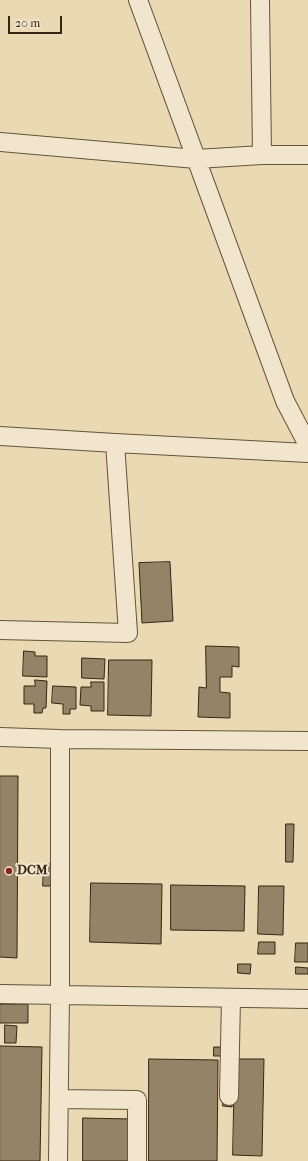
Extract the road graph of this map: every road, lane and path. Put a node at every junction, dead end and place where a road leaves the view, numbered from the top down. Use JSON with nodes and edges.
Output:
{"nodes":[{"id":1,"x":138,"y":0,"type":"edge"},
{"id":2,"x":260,"y":0,"type":"edge"},
{"id":3,"x":0,"y":142,"type":"edge"},
{"id":4,"x":262,"y":155,"type":"junction"},
{"id":5,"x":308,"y":155,"type":"edge"},
{"id":6,"x":196,"y":159,"type":"junction"},
{"id":7,"x":0,"y":436,"type":"edge"},
{"id":8,"x":115,"y":443,"type":"junction"},
{"id":9,"x":308,"y":445,"type":"edge"},
{"id":10,"x":308,"y":453,"type":"edge"},
{"id":11,"x":0,"y":630,"type":"edge"},
{"id":12,"x":0,"y":737,"type":"edge"},
{"id":13,"x":60,"y":739,"type":"junction"},
{"id":14,"x":308,"y":741,"type":"edge"},
{"id":15,"x":0,"y":994,"type":"edge"},
{"id":16,"x":60,"y":995,"type":"junction"},
{"id":17,"x":231,"y":998,"type":"junction"},
{"id":18,"x":308,"y":999,"type":"edge"},
{"id":19,"x":229,"y":1096,"type":"dead end"},
{"id":20,"x":59,"y":1099,"type":"junction"},
{"id":21,"x":58,"y":1161,"type":"edge"},
{"id":22,"x":137,"y":1161,"type":"edge"}],
"edges":[{"from":1,"to":6,"type":"street"},
{"from":2,"to":4,"type":"street"},
{"from":3,"to":6,"type":"street"},
{"from":4,"to":5,"type":"street"},
{"from":4,"to":6,"type":"street"},
{"from":6,"to":9,"type":"street"},
{"from":7,"to":8,"type":"street"},
{"from":8,"to":10,"type":"street"},
{"from":8,"to":11,"type":"street"},
{"from":12,"to":13,"type":"street"},
{"from":13,"to":14,"type":"street"},
{"from":13,"to":16,"type":"street"},
{"from":15,"to":16,"type":"street"},
{"from":16,"to":17,"type":"street"},
{"from":16,"to":20,"type":"street"},
{"from":17,"to":18,"type":"street"},
{"from":17,"to":19,"type":"street"},
{"from":20,"to":21,"type":"street"},
{"from":20,"to":22,"type":"street"}]}
